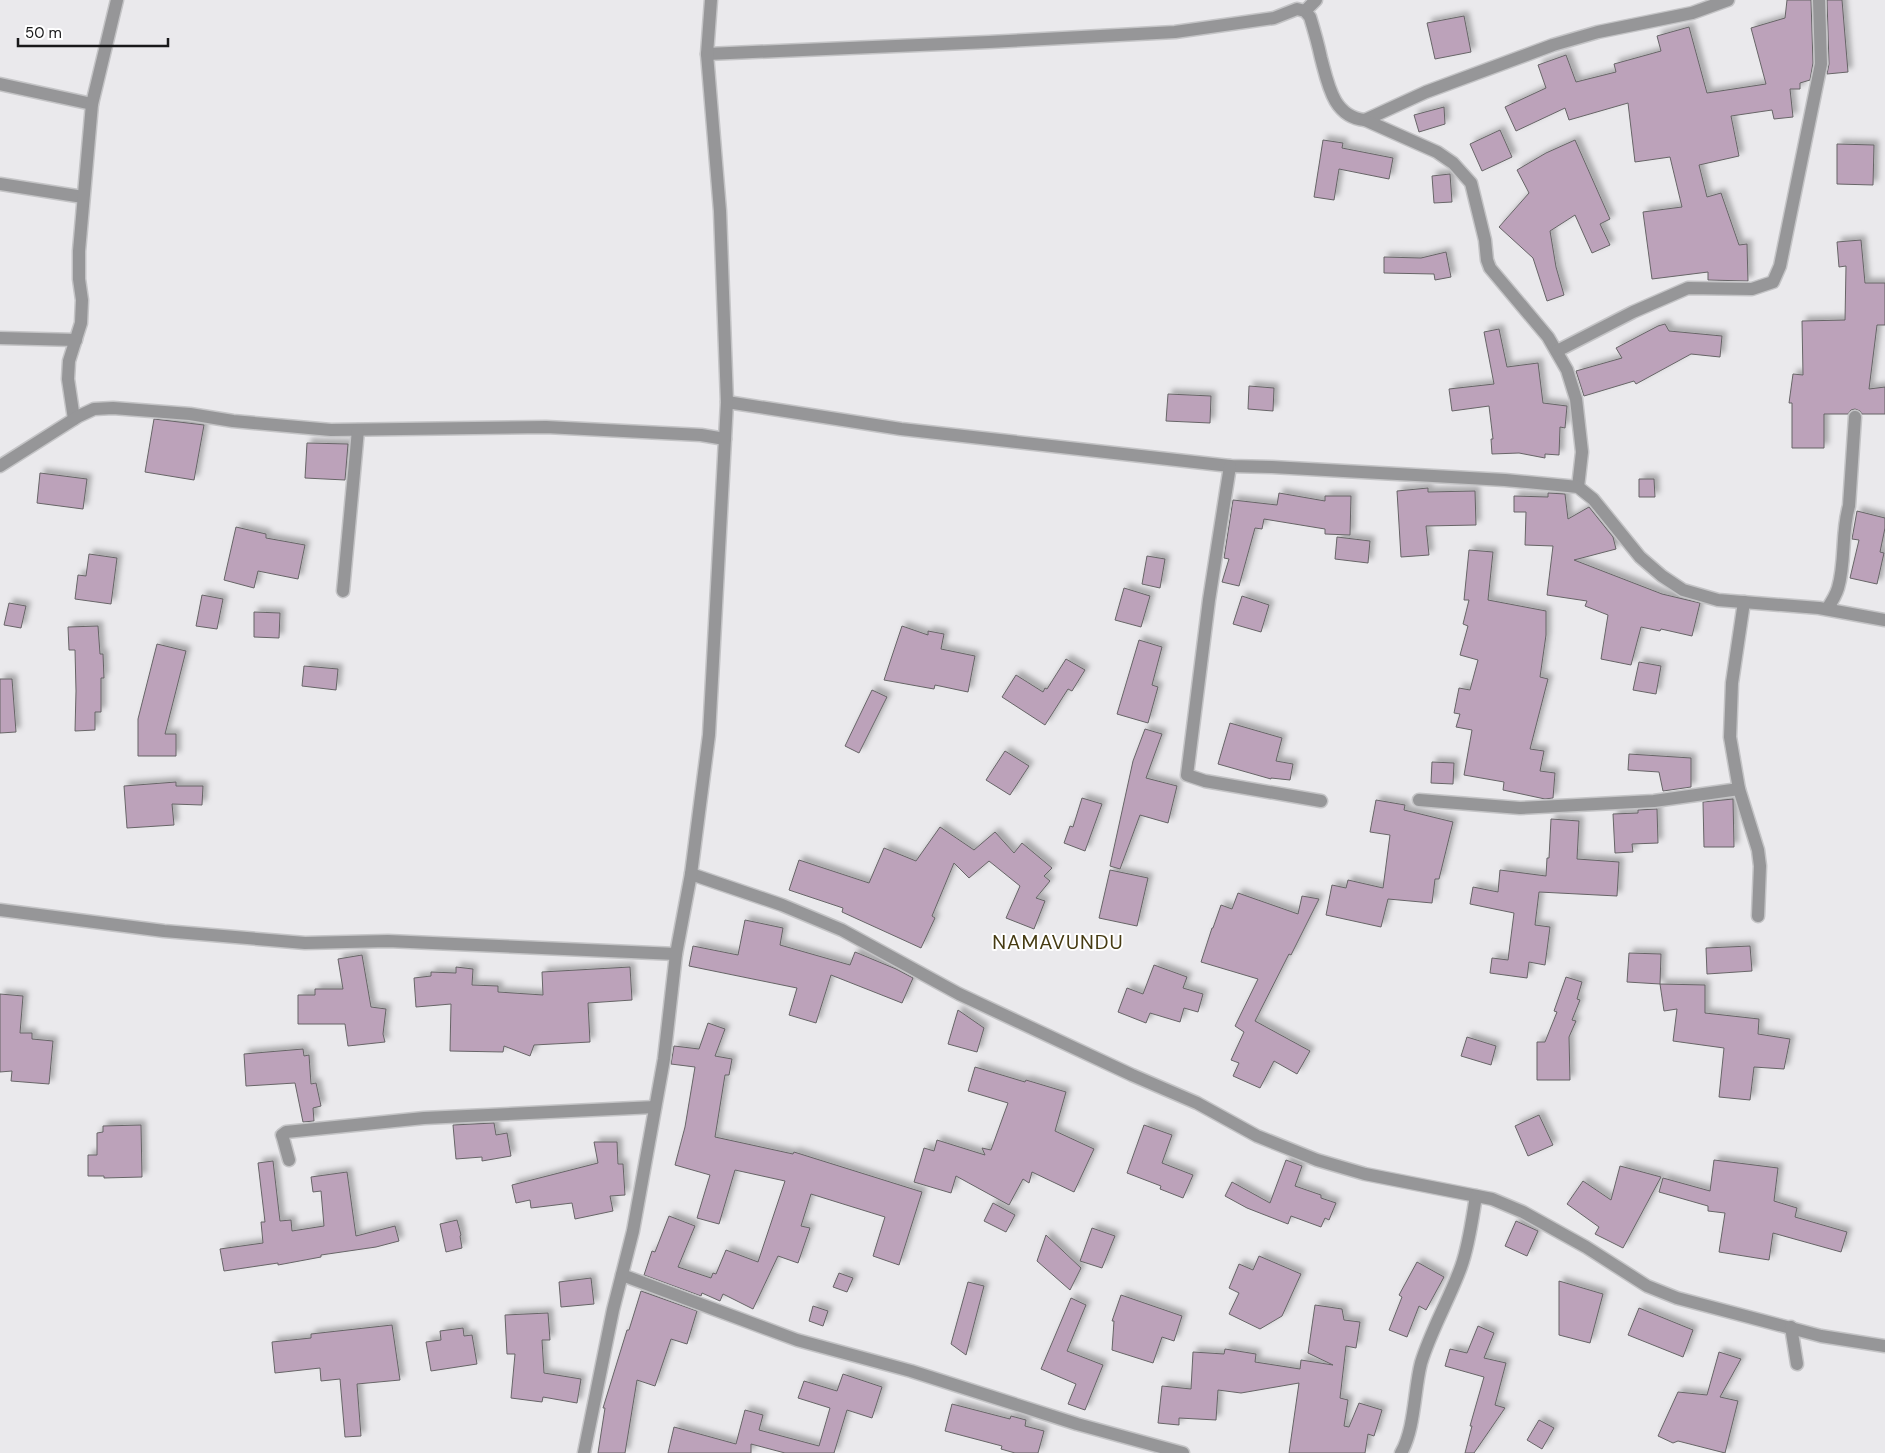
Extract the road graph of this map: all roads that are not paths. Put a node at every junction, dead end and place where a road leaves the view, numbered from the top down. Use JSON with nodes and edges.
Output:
{"nodes":[{"id":1,"x":118,"y":0,"type":"edge"},
{"id":2,"x":711,"y":0,"type":"edge"},
{"id":3,"x":1316,"y":0,"type":"edge"},
{"id":4,"x":1728,"y":0,"type":"edge"},
{"id":5,"x":1820,"y":0,"type":"edge"},
{"id":6,"x":1305,"y":10,"type":"junction"},
{"id":7,"x":708,"y":54,"type":"junction"},
{"id":8,"x":0,"y":84,"type":"edge"},
{"id":9,"x":92,"y":104,"type":"junction"},
{"id":10,"x":1365,"y":120,"type":"junction"},
{"id":11,"x":0,"y":184,"type":"edge"},
{"id":12,"x":83,"y":197,"type":"junction"},
{"id":13,"x":0,"y":338,"type":"edge"},
{"id":14,"x":76,"y":340,"type":"junction"},
{"id":15,"x":1557,"y":350,"type":"junction"},
{"id":16,"x":728,"y":402,"type":"junction"},
{"id":17,"x":1854,"y":417,"type":"dead end"},
{"id":18,"x":74,"y":419,"type":"junction"},
{"id":19,"x":358,"y":430,"type":"junction"},
{"id":20,"x":725,"y":439,"type":"junction"},
{"id":21,"x":0,"y":466,"type":"edge"},
{"id":22,"x":1230,"y":466,"type":"junction"},
{"id":23,"x":1578,"y":487,"type":"junction"},
{"id":24,"x":343,"y":591,"type":"dead end"},
{"id":25,"x":1744,"y":602,"type":"junction"},
{"id":26,"x":1827,"y":609,"type":"junction"},
{"id":27,"x":1885,"y":620,"type":"edge"},
{"id":28,"x":1739,"y":789,"type":"junction"},
{"id":29,"x":1419,"y":800,"type":"dead end"},
{"id":30,"x":1321,"y":801,"type":"dead end"},
{"id":31,"x":691,"y":874,"type":"junction"},
{"id":32,"x":0,"y":910,"type":"edge"},
{"id":33,"x":1758,"y":916,"type":"dead end"},
{"id":34,"x":676,"y":954,"type":"junction"},
{"id":35,"x":655,"y":1107,"type":"junction"},
{"id":36,"x":289,"y":1160,"type":"dead end"},
{"id":37,"x":1476,"y":1196,"type":"junction"},
{"id":38,"x":622,"y":1275,"type":"junction"},
{"id":39,"x":1791,"y":1327,"type":"junction"},
{"id":40,"x":1885,"y":1346,"type":"edge"},
{"id":41,"x":1797,"y":1364,"type":"dead end"},
{"id":42,"x":584,"y":1453,"type":"edge"},
{"id":43,"x":1183,"y":1453,"type":"edge"},
{"id":44,"x":1401,"y":1453,"type":"edge"}],
"edges":[{"from":1,"to":9,"type":"street"},
{"from":2,"to":7,"type":"street"},
{"from":3,"to":6,"type":"street"},
{"from":4,"to":10,"type":"street"},
{"from":5,"to":15,"type":"street"},
{"from":6,"to":7,"type":"street"},
{"from":6,"to":10,"type":"street"},
{"from":7,"to":16,"type":"street"},
{"from":8,"to":9,"type":"street"},
{"from":9,"to":12,"type":"street"},
{"from":10,"to":15,"type":"street"},
{"from":11,"to":12,"type":"street"},
{"from":12,"to":14,"type":"street"},
{"from":13,"to":14,"type":"street"},
{"from":14,"to":18,"type":"street"},
{"from":15,"to":23,"type":"street"},
{"from":16,"to":20,"type":"street"},
{"from":16,"to":22,"type":"street"},
{"from":17,"to":26,"type":"street"},
{"from":18,"to":19,"type":"street"},
{"from":18,"to":21,"type":"street"},
{"from":19,"to":20,"type":"street"},
{"from":19,"to":24,"type":"street"},
{"from":20,"to":31,"type":"street"},
{"from":22,"to":23,"type":"street"},
{"from":22,"to":30,"type":"street"},
{"from":23,"to":25,"type":"street"},
{"from":25,"to":26,"type":"street"},
{"from":25,"to":28,"type":"street"},
{"from":26,"to":27,"type":"street"},
{"from":28,"to":29,"type":"street"},
{"from":28,"to":33,"type":"street"},
{"from":31,"to":34,"type":"street"},
{"from":31,"to":37,"type":"street"},
{"from":32,"to":34,"type":"street"},
{"from":34,"to":35,"type":"street"},
{"from":35,"to":36,"type":"street"},
{"from":35,"to":38,"type":"street"},
{"from":37,"to":39,"type":"street"},
{"from":37,"to":44,"type":"street"},
{"from":38,"to":42,"type":"street"},
{"from":38,"to":43,"type":"street"},
{"from":39,"to":40,"type":"street"},
{"from":39,"to":41,"type":"street"}]}
